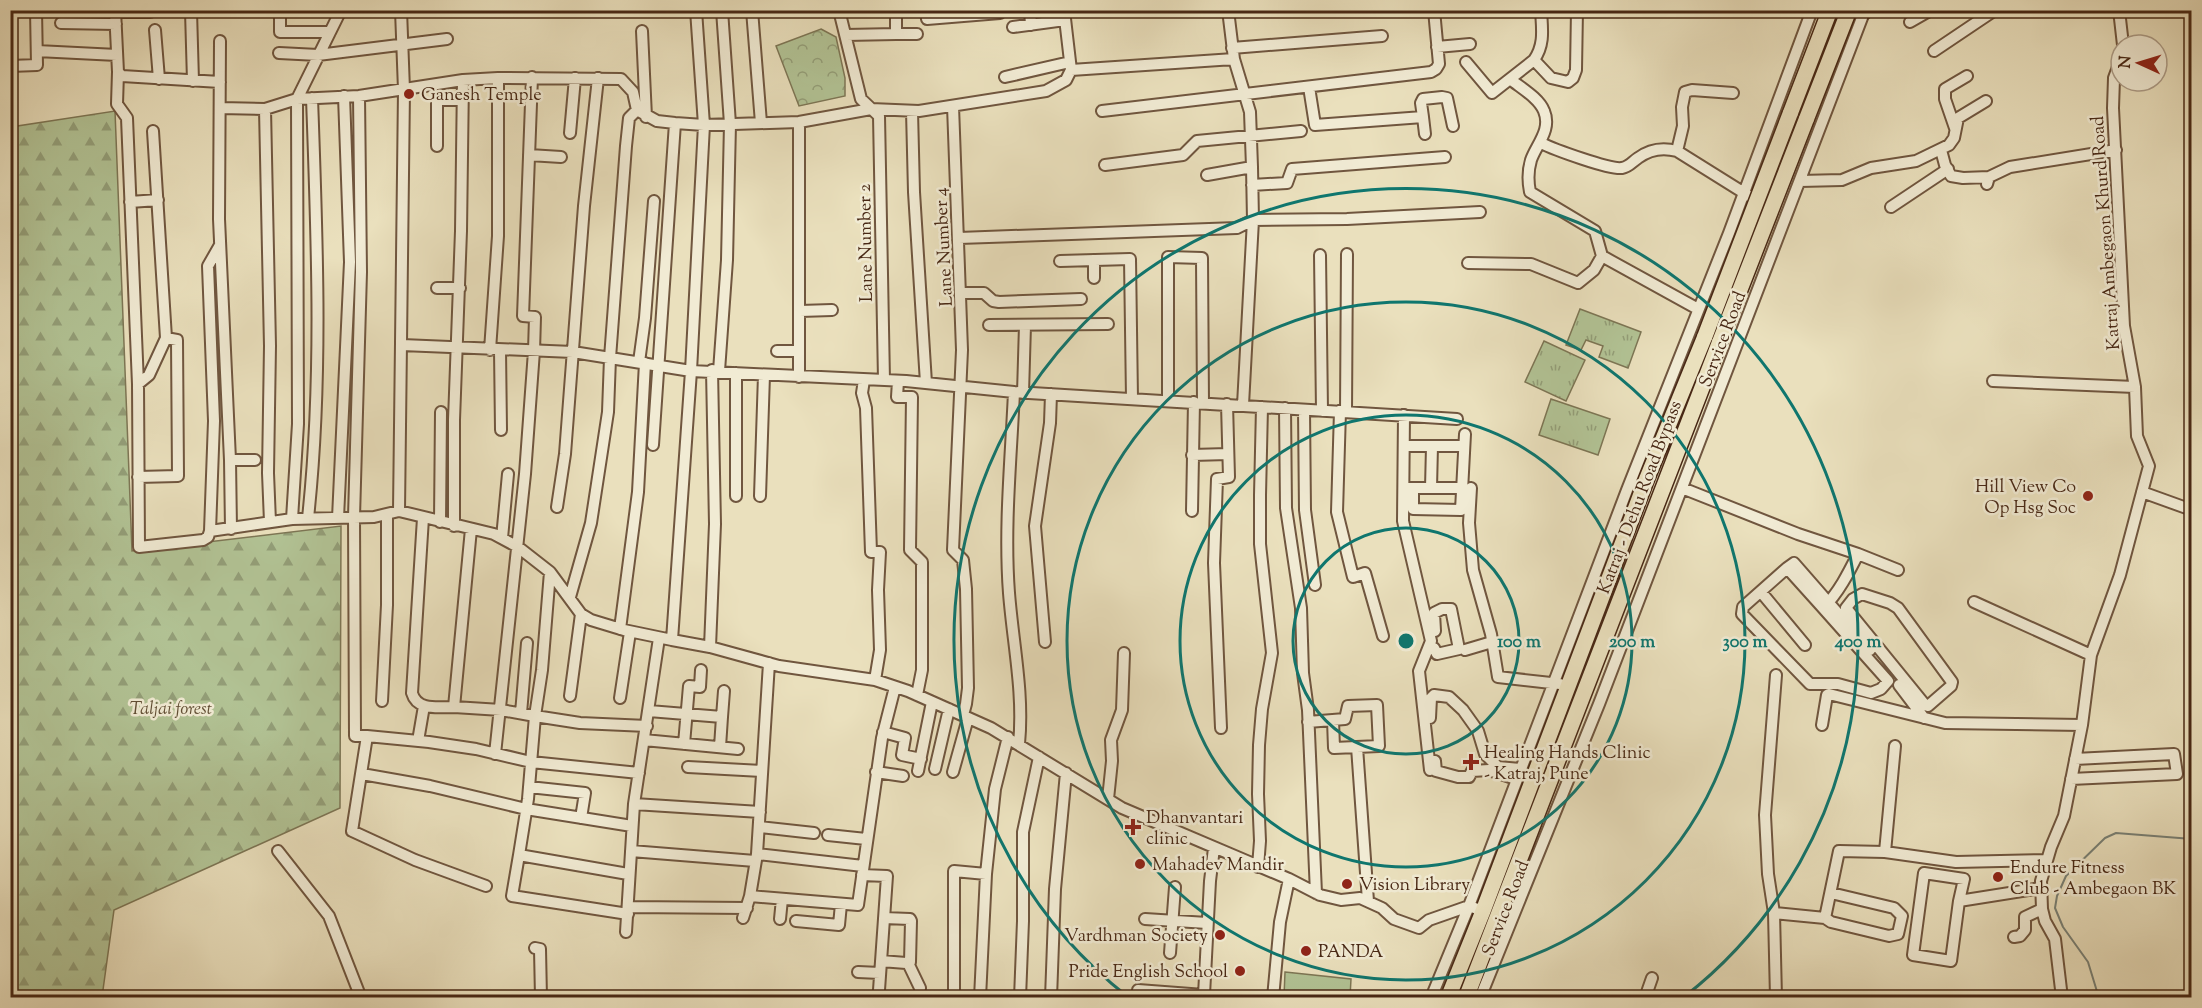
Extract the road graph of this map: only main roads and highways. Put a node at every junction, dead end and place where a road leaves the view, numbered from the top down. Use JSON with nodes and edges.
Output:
{"nodes":[{"id":1,"x":1830,"y":10,"type":"edge"},
{"id":2,"x":1849,"y":10,"type":"edge"},
{"id":3,"x":1712,"y":338,"type":"junction"},
{"id":4,"x":1539,"y":808,"type":"junction"},
{"id":5,"x":1555,"y":813,"type":"road end"},
{"id":6,"x":1448,"y":998,"type":"edge"},
{"id":7,"x":1466,"y":998,"type":"edge"}],
"edges":[{"from":1,"to":3,"type":"highway","name":"Katraj - Dehu Road Bypass","bridge":true},
{"from":2,"to":3,"type":"highway","name":"Katraj - Dehu Road Bypass","bridge":true},
{"from":3,"to":4,"type":"highway","name":"Katraj - Dehu Road Bypass"},
{"from":3,"to":6,"type":"highway","name":"Katraj - Dehu Road Bypass"},
{"from":4,"to":5,"type":"highway"},
{"from":4,"to":7,"type":"highway","name":"Katraj - Dehu Road Bypass"}]}
